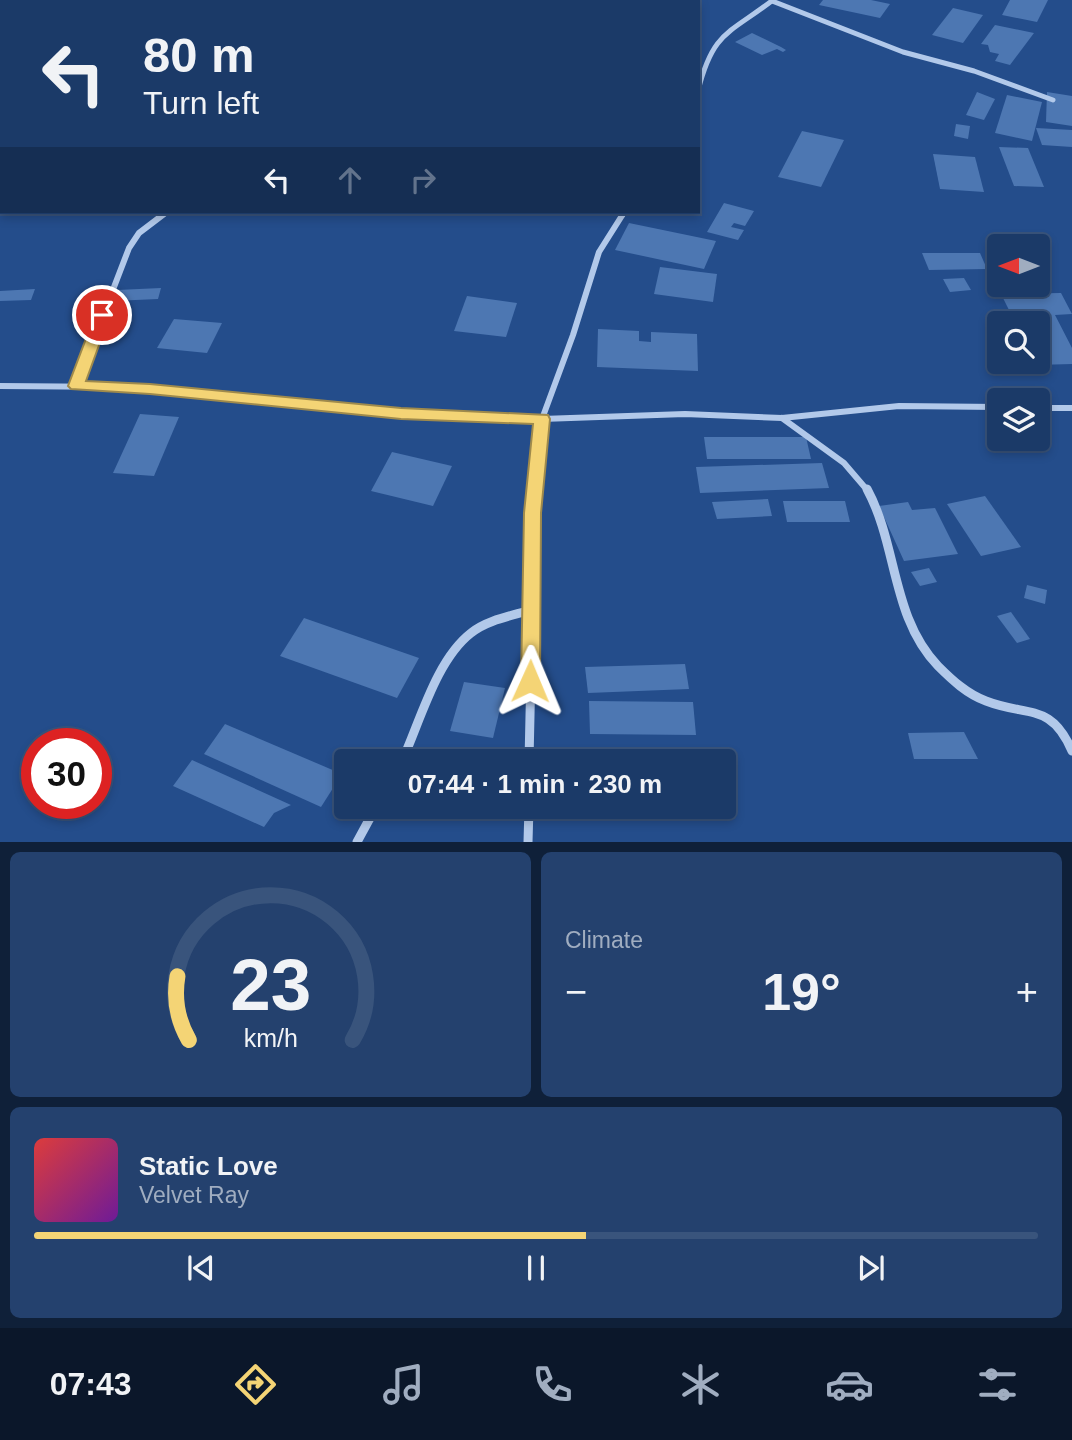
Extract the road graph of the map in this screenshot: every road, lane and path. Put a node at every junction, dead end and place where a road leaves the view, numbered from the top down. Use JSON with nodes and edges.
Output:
{"nodes":[{"id":1,"x":772,"y":0,"type":"edge"},
{"id":2,"x":700,"y":82,"type":"edge"},
{"id":3,"x":1052,"y":100,"type":"dead end"},
{"id":4,"x":164,"y":214,"type":"edge"},
{"id":5,"x":624,"y":214,"type":"edge"},
{"id":6,"x":0,"y":386,"type":"edge"},
{"id":7,"x":76,"y":386,"type":"junction"},
{"id":8,"x":987,"y":407,"type":"edge"},
{"id":9,"x":1050,"y":408,"type":"edge"},
{"id":10,"x":1072,"y":408,"type":"edge"},
{"id":11,"x":782,"y":418,"type":"junction"},
{"id":12,"x":542,"y":419,"type":"junction"},
{"id":13,"x":531,"y":610,"type":"junction"},
{"id":14,"x":408,"y":749,"type":"edge"},
{"id":15,"x":529,"y":749,"type":"edge"},
{"id":16,"x":1072,"y":751,"type":"edge"},
{"id":17,"x":369,"y":819,"type":"edge"},
{"id":18,"x":529,"y":819,"type":"edge"},
{"id":19,"x":356,"y":842,"type":"edge"},
{"id":20,"x":528,"y":842,"type":"edge"}],
"edges":[{"from":1,"to":2,"type":"street"},
{"from":1,"to":3,"type":"street"},
{"from":4,"to":7,"type":"street"},
{"from":5,"to":12,"type":"street"},
{"from":6,"to":7,"type":"street"},
{"from":7,"to":12,"type":"street"},
{"from":8,"to":11,"type":"street"},
{"from":9,"to":10,"type":"street"},
{"from":11,"to":12,"type":"street"},
{"from":11,"to":16,"type":"street"},
{"from":12,"to":13,"type":"street"},
{"from":13,"to":14,"type":"street"},
{"from":13,"to":15,"type":"street"},
{"from":17,"to":19,"type":"street"},
{"from":18,"to":20,"type":"street"}]}
